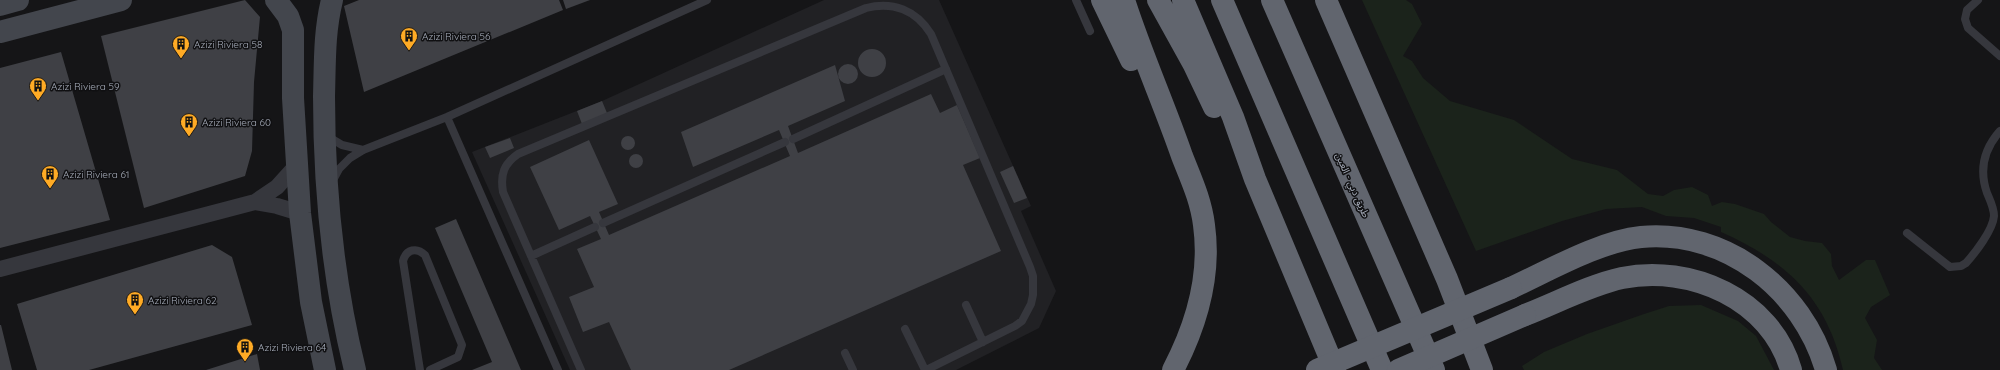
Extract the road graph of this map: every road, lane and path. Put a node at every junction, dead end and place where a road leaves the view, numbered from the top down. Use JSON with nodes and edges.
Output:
{"nodes":[{"id":1,"x":18,"y":0,"type":"edge"},
{"id":2,"x":121,"y":0,"type":"edge"},
{"id":3,"x":276,"y":0,"type":"edge"},
{"id":4,"x":332,"y":0,"type":"edge"},
{"id":5,"x":707,"y":0,"type":"edge"},
{"id":6,"x":1076,"y":0,"type":"edge"},
{"id":7,"x":1102,"y":0,"type":"edge"},
{"id":8,"x":1124,"y":0,"type":"edge"},
{"id":9,"x":1158,"y":0,"type":"edge"},
{"id":10,"x":1183,"y":0,"type":"edge"},
{"id":11,"x":1222,"y":0,"type":"edge"},
{"id":12,"x":1272,"y":0,"type":"edge"},
{"id":13,"x":1326,"y":0,"type":"edge"},
{"id":14,"x":1978,"y":0,"type":"edge"},
{"id":15,"x":0,"y":5,"type":"edge"},
{"id":16,"x":1090,"y":31,"type":"dead end"},
{"id":17,"x":0,"y":32,"type":"edge"},
{"id":18,"x":2000,"y":56,"type":"edge"},
{"id":19,"x":946,"y":69,"type":"junction"},
{"id":20,"x":446,"y":117,"type":"junction"},
{"id":21,"x":2000,"y":131,"type":"edge"},
{"id":22,"x":324,"y":134,"type":"junction"},
{"id":23,"x":363,"y":150,"type":"junction"},
{"id":24,"x":1183,"y":158,"type":"junction"},
{"id":25,"x":296,"y":166,"type":"junction"},
{"id":26,"x":1255,"y":179,"type":"junction"},
{"id":27,"x":327,"y":198,"type":"junction"},
{"id":28,"x":254,"y":202,"type":"junction"},
{"id":29,"x":300,"y":213,"type":"junction"},
{"id":30,"x":604,"y":223,"type":"dead end"},
{"id":31,"x":1997,"y":223,"type":"edge"},
{"id":32,"x":595,"y":227,"type":"dead end"},
{"id":33,"x":1907,"y":233,"type":"dead end"},
{"id":34,"x":531,"y":256,"type":"junction"},
{"id":35,"x":0,"y":268,"type":"edge"},
{"id":36,"x":966,"y":305,"type":"dead end"},
{"id":37,"x":906,"y":329,"type":"dead end"},
{"id":38,"x":983,"y":342,"type":"junction"},
{"id":39,"x":845,"y":353,"type":"dead end"},
{"id":40,"x":325,"y":370,"type":"edge"},
{"id":41,"x":355,"y":370,"type":"edge"},
{"id":42,"x":420,"y":370,"type":"edge"},
{"id":43,"x":430,"y":370,"type":"edge"},
{"id":44,"x":558,"y":370,"type":"edge"},
{"id":45,"x":580,"y":370,"type":"edge"},
{"id":46,"x":853,"y":370,"type":"edge"},
{"id":47,"x":926,"y":370,"type":"edge"},
{"id":48,"x":1173,"y":370,"type":"edge"},
{"id":49,"x":1317,"y":370,"type":"edge"},
{"id":50,"x":1335,"y":370,"type":"edge"},
{"id":51,"x":1382,"y":370,"type":"edge"},
{"id":52,"x":1398,"y":370,"type":"edge"},
{"id":53,"x":1434,"y":370,"type":"edge"},
{"id":54,"x":1482,"y":370,"type":"edge"},
{"id":55,"x":1791,"y":370,"type":"edge"},
{"id":56,"x":1826,"y":370,"type":"edge"}],
"edges":[{"from":1,"to":15,"type":"street"},
{"from":2,"to":17,"type":"street"},
{"from":3,"to":25,"type":"street"},
{"from":4,"to":22,"type":"street"},
{"from":5,"to":20,"type":"lane"},
{"from":6,"to":16,"type":"lane"},
{"from":7,"to":24,"type":"highway"},
{"from":8,"to":24,"type":"highway"},
{"from":9,"to":26,"type":"highway"},
{"from":10,"to":26,"type":"highway"},
{"from":11,"to":51,"type":"highway"},
{"from":12,"to":53,"type":"highway","name":"طريق دبي - العين"},
{"from":13,"to":54,"type":"highway"},
{"from":14,"to":18,"type":"lane"},
{"from":19,"to":30,"type":"lane"},
{"from":19,"to":34,"type":"lane"},
{"from":19,"to":38,"type":"lane"},
{"from":20,"to":23,"type":"lane"},
{"from":20,"to":44,"type":"lane"},
{"from":21,"to":31,"type":"lane"},
{"from":22,"to":23,"type":"lane"},
{"from":22,"to":27,"type":"street"},
{"from":23,"to":27,"type":"lane"},
{"from":24,"to":48,"type":"highway"},
{"from":25,"to":28,"type":"street"},
{"from":25,"to":29,"type":"street"},
{"from":26,"to":50,"type":"highway"},
{"from":27,"to":41,"type":"street"},
{"from":28,"to":29,"type":"street"},
{"from":28,"to":35,"type":"street"},
{"from":29,"to":40,"type":"street"},
{"from":31,"to":33,"type":"lane"},
{"from":32,"to":34,"type":"lane"},
{"from":34,"to":45,"type":"lane"},
{"from":36,"to":38,"type":"lane"},
{"from":37,"to":47,"type":"lane"},
{"from":38,"to":47,"type":"lane"},
{"from":39,"to":46,"type":"lane"},
{"from":42,"to":43,"type":"lane"},
{"from":49,"to":56,"type":"highway","bridge":true},
{"from":52,"to":55,"type":"highway","bridge":true}]}
